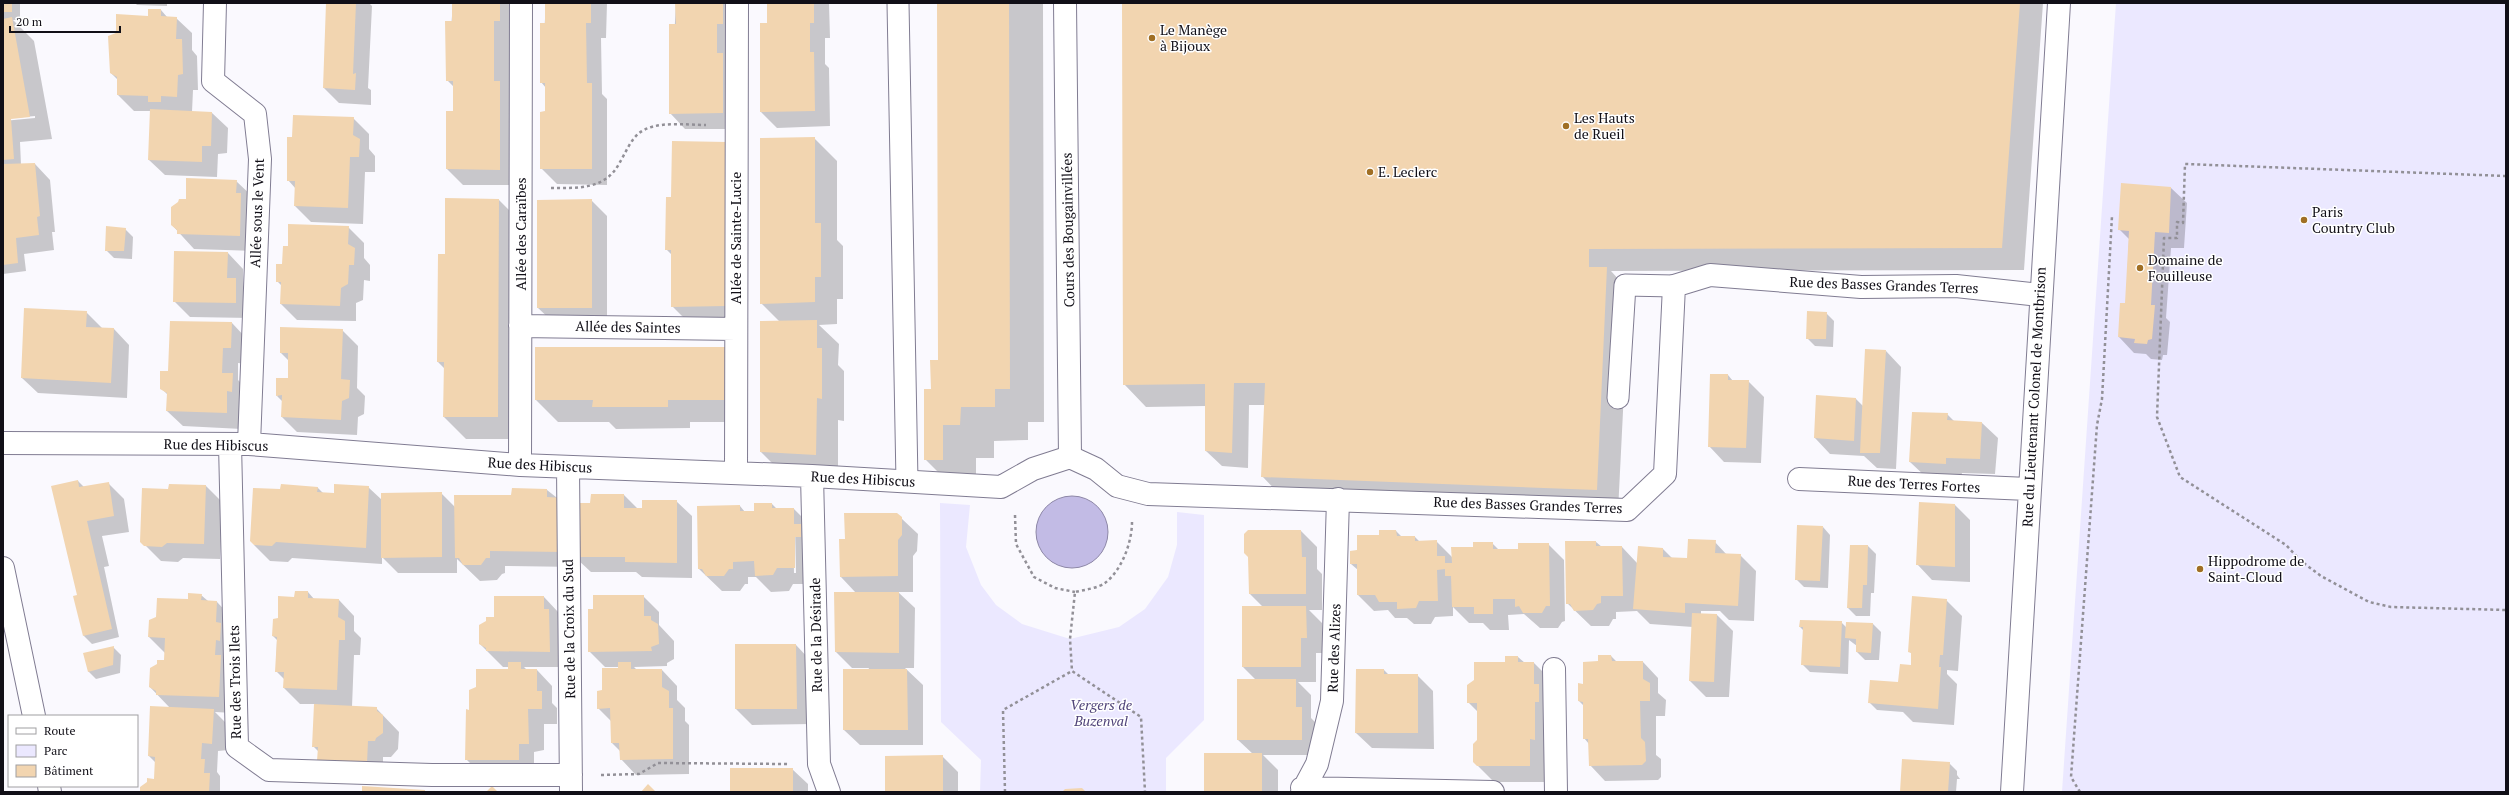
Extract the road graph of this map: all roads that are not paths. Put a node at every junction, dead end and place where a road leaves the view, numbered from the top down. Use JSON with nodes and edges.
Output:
{"nodes":[{"id":1,"x":216,"y":3,"type":"edge"},
{"id":2,"x":521,"y":3,"type":"edge"},
{"id":3,"x":737,"y":3,"type":"edge"},
{"id":4,"x":898,"y":3,"type":"edge"},
{"id":5,"x":1065,"y":3,"type":"edge"},
{"id":6,"x":2058,"y":3,"type":"edge"},
{"id":7,"x":1674,"y":286,"type":"junction"},
{"id":8,"x":2040,"y":295,"type":"junction"},
{"id":9,"x":520,"y":326,"type":"junction"},
{"id":10,"x":736,"y":329,"type":"junction"},
{"id":11,"x":1618,"y":398,"type":"dead end"},
{"id":12,"x":3,"y":442,"type":"edge"},
{"id":13,"x":240,"y":444,"type":"junction"},
{"id":14,"x":1070,"y":457,"type":"junction"},
{"id":15,"x":520,"y":465,"type":"junction"},
{"id":16,"x":568,"y":467,"type":"junction"},
{"id":17,"x":736,"y":473,"type":"junction"},
{"id":18,"x":812,"y":476,"type":"junction"},
{"id":19,"x":1799,"y":479,"type":"dead end"},
{"id":20,"x":907,"y":481,"type":"junction"},
{"id":21,"x":2028,"y":489,"type":"junction"},
{"id":22,"x":1338,"y":499,"type":"junction"},
{"id":23,"x":3,"y":568,"type":"edge"},
{"id":24,"x":1554,"y":669,"type":"dead end"},
{"id":25,"x":34,"y":715,"type":"edge"},
{"id":26,"x":571,"y":783,"type":"edge"},
{"id":27,"x":1302,"y":790,"type":"edge"},
{"id":28,"x":828,"y":792,"type":"edge"},
{"id":29,"x":1493,"y":792,"type":"edge"},
{"id":30,"x":1556,"y":792,"type":"edge"},
{"id":31,"x":2012,"y":792,"type":"edge"}],
"edges":[{"from":1,"to":13,"type":"street","name":"Allée sous le Vent"},
{"from":2,"to":9,"type":"street","name":"Allée des Caraïbes"},
{"from":3,"to":10,"type":"street","name":"Allée de Sainte-Lucie"},
{"from":4,"to":20,"type":"lane"},
{"from":5,"to":14,"type":"street","name":"Cours des Bougainvillées"},
{"from":6,"to":8,"type":"street","name":"Rue du Lieutenant Colonel de Montbrison"},
{"from":7,"to":8,"type":"street","name":"Rue des Basses Grandes Terres"},
{"from":7,"to":11,"type":"lane"},
{"from":7,"to":22,"type":"street","name":"Rue des Basses Grandes Terres"},
{"from":8,"to":21,"type":"street","name":"Rue du Lieutenant Colonel de Montbrison"},
{"from":9,"to":10,"type":"street","name":"Allée des Saintes"},
{"from":9,"to":15,"type":"street","name":"Allée des Caraïbes"},
{"from":10,"to":17,"type":"street","name":"Allée de Sainte-Lucie"},
{"from":12,"to":13,"type":"street","name":"Rue des Hibiscus"},
{"from":13,"to":15,"type":"street","name":"Rue des Hibiscus"},
{"from":13,"to":26,"type":"street","name":"Rue des Trois Ilets"},
{"from":14,"to":20,"type":"street","name":"Rue des Hibiscus"},
{"from":14,"to":22,"type":"street","name":"Rue des Basses Grandes Terres"},
{"from":15,"to":16,"type":"street","name":"Rue des Hibiscus"},
{"from":16,"to":17,"type":"street","name":"Rue des Hibiscus"},
{"from":16,"to":26,"type":"street","name":"Rue de la Croix du Sud"},
{"from":17,"to":18,"type":"street","name":"Rue des Hibiscus"},
{"from":18,"to":20,"type":"street","name":"Rue des Hibiscus"},
{"from":18,"to":28,"type":"street","name":"Rue de la Désirade"},
{"from":19,"to":21,"type":"street","name":"Rue des Terres Fortes"},
{"from":21,"to":31,"type":"street","name":"Rue du Lieutenant Colonel de Montbrison"},
{"from":22,"to":27,"type":"street","name":"Rue des Alizes"},
{"from":23,"to":25,"type":"street"},
{"from":24,"to":30,"type":"street"},
{"from":27,"to":29,"type":"street"}]}
